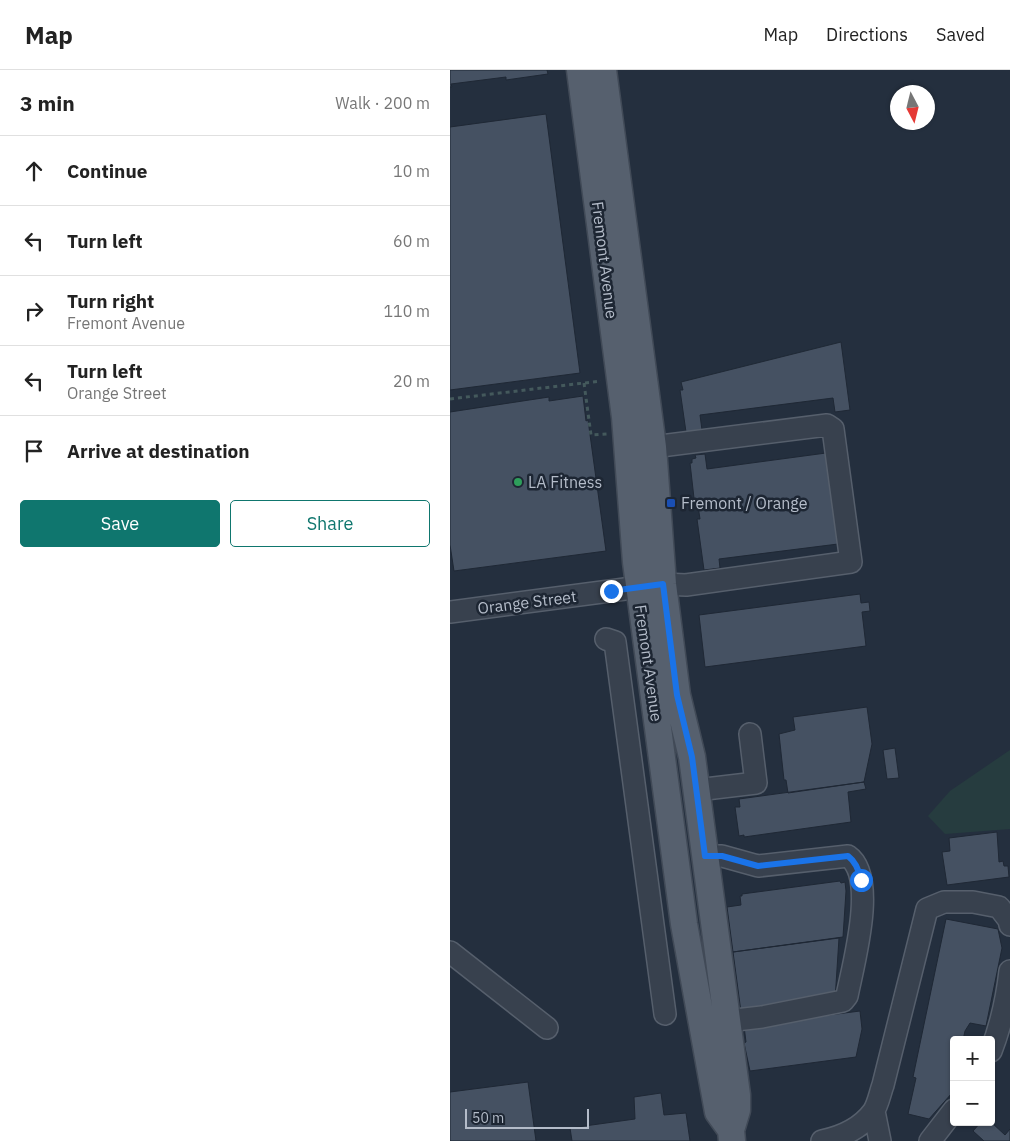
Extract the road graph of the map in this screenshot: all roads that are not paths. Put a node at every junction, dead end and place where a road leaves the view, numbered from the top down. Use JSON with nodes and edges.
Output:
{"nodes":[{"id":1,"x":580,"y":70,"type":"edge"},
{"id":2,"x":603,"y":70,"type":"edge"},
{"id":3,"x":630,"y":443,"type":"junction"},
{"id":4,"x":651,"y":586,"type":"junction"},
{"id":5,"x":450,"y":612,"type":"edge"},
{"id":6,"x":606,"y":639,"type":"dead end"},
{"id":7,"x":750,"y":734,"type":"dead end"},
{"id":8,"x":697,"y":790,"type":"junction"},
{"id":9,"x":705,"y":856,"type":"junction"},
{"id":10,"x":1010,"y":926,"type":"edge"},
{"id":11,"x":450,"y":952,"type":"edge"},
{"id":12,"x":1010,"y":971,"type":"edge"},
{"id":13,"x":665,"y":1014,"type":"dead end"},
{"id":14,"x":727,"y":1021,"type":"junction"},
{"id":15,"x":547,"y":1028,"type":"dead end"},
{"id":16,"x":995,"y":1041,"type":"edge"},
{"id":17,"x":874,"y":1111,"type":"junction"},
{"id":18,"x":950,"y":1115,"type":"edge"},
{"id":19,"x":731,"y":1136,"type":"edge"},
{"id":20,"x":822,"y":1141,"type":"edge"},
{"id":21,"x":880,"y":1141,"type":"edge"},
{"id":22,"x":930,"y":1141,"type":"edge"}],
"edges":[{"from":1,"to":3,"type":"main road","name":"Fremont Avenue"},
{"from":2,"to":3,"type":"main road","name":"Fremont Avenue"},
{"from":3,"to":4,"type":"main road","name":"Fremont Avenue"},
{"from":3,"to":4,"type":"street","name":"Orange Street"},
{"from":4,"to":5,"type":"street","name":"Orange Street"},
{"from":4,"to":8,"type":"main road","name":"Fremont Avenue"},
{"from":4,"to":19,"type":"main road","name":"Fremont Avenue"},
{"from":6,"to":13,"type":"street"},
{"from":7,"to":8,"type":"street"},
{"from":8,"to":9,"type":"main road","name":"Fremont Avenue"},
{"from":9,"to":14,"type":"main road","name":"Fremont Avenue"},
{"from":9,"to":14,"type":"street"},
{"from":10,"to":17,"type":"street"},
{"from":11,"to":15,"type":"street"},
{"from":12,"to":16,"type":"street"},
{"from":14,"to":19,"type":"main road","name":"Fremont Avenue"},
{"from":17,"to":20,"type":"street"},
{"from":17,"to":21,"type":"street"},
{"from":18,"to":22,"type":"street"}]}
